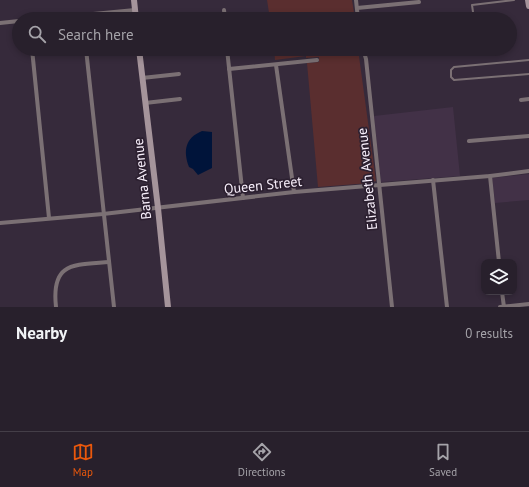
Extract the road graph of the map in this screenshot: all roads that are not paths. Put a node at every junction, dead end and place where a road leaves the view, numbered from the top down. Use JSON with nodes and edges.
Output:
{"nodes":[{"id":1,"x":134,"y":0,"type":"edge"},
{"id":2,"x":356,"y":0,"type":"edge"},
{"id":3,"x":514,"y":0,"type":"edge"},
{"id":4,"x":419,"y":2,"type":"dead end"},
{"id":5,"x":357,"y":8,"type":"junction"},
{"id":6,"x":135,"y":10,"type":"joint"},
{"id":7,"x":120,"y":12,"type":"edge"},
{"id":8,"x":357,"y":12,"type":"edge"},
{"id":9,"x":473,"y":12,"type":"edge"},
{"id":10,"x":12,"y":22,"type":"edge"},
{"id":11,"x":0,"y":23,"type":"edge"},
{"id":12,"x":33,"y":56,"type":"edge"},
{"id":13,"x":87,"y":56,"type":"edge"},
{"id":14,"x":139,"y":56,"type":"edge"},
{"id":15,"x":228,"y":56,"type":"edge"},
{"id":16,"x":365,"y":56,"type":"edge"},
{"id":17,"x":317,"y":60,"type":"dead end"},
{"id":18,"x":529,"y":60,"type":"edge"},
{"id":19,"x":276,"y":64,"type":"junction"},
{"id":20,"x":229,"y":69,"type":"junction"},
{"id":21,"x":179,"y":74,"type":"dead end"},
{"id":22,"x":529,"y":74,"type":"edge"},
{"id":23,"x":141,"y":78,"type":"junction"},
{"id":24,"x":180,"y":99,"type":"dead end"},
{"id":25,"x":521,"y":100,"type":"dead end"},
{"id":26,"x":529,"y":100,"type":"edge"},
{"id":27,"x":145,"y":103,"type":"junction"},
{"id":28,"x":529,"y":136,"type":"edge"},
{"id":29,"x":469,"y":142,"type":"dead end"},
{"id":30,"x":529,"y":172,"type":"edge"},
{"id":31,"x":490,"y":176,"type":"junction"},
{"id":32,"x":433,"y":180,"type":"junction"},
{"id":33,"x":379,"y":185,"type":"junction"},
{"id":34,"x":294,"y":192,"type":"junction"},
{"id":35,"x":244,"y":198,"type":"junction"},
{"id":36,"x":158,"y":208,"type":"junction"},
{"id":37,"x":103,"y":214,"type":"junction"},
{"id":38,"x":50,"y":218,"type":"junction"},
{"id":39,"x":0,"y":223,"type":"edge"},
{"id":40,"x":499,"y":259,"type":"edge"},
{"id":41,"x":109,"y":262,"type":"junction"},
{"id":42,"x":502,"y":295,"type":"edge"},
{"id":43,"x":529,"y":304,"type":"edge"},
{"id":44,"x":56,"y":307,"type":"edge"},
{"id":45,"x":114,"y":307,"type":"edge"},
{"id":46,"x":168,"y":307,"type":"edge"},
{"id":47,"x":392,"y":307,"type":"edge"},
{"id":48,"x":447,"y":307,"type":"edge"},
{"id":49,"x":500,"y":307,"type":"edge"},
{"id":50,"x":504,"y":307,"type":"edge"}],
"edges":[{"from":1,"to":6,"type":"street"},
{"from":2,"to":5,"type":"street"},
{"from":3,"to":9,"type":"lane"},
{"from":4,"to":5,"type":"street"},
{"from":5,"to":8,"type":"street"},
{"from":6,"to":7,"type":"street"},
{"from":10,"to":11,"type":"street"},
{"from":12,"to":38,"type":"street"},
{"from":13,"to":37,"type":"street"},
{"from":14,"to":23,"type":"street","name":"Barna Avenue"},
{"from":15,"to":20,"type":"street"},
{"from":16,"to":33,"type":"street","name":"Elizabeth Avenue"},
{"from":17,"to":19,"type":"street"},
{"from":18,"to":22,"type":"lane"},
{"from":19,"to":20,"type":"street"},
{"from":19,"to":34,"type":"street"},
{"from":20,"to":35,"type":"street"},
{"from":21,"to":23,"type":"street"},
{"from":23,"to":27,"type":"street","name":"Barna Avenue"},
{"from":24,"to":27,"type":"street"},
{"from":25,"to":26,"type":"street"},
{"from":27,"to":36,"type":"street","name":"Barna Avenue"},
{"from":28,"to":29,"type":"street"},
{"from":30,"to":31,"type":"street","name":"Queen Street"},
{"from":31,"to":32,"type":"street","name":"Queen Street"},
{"from":31,"to":40,"type":"street"},
{"from":32,"to":33,"type":"street","name":"Queen Street"},
{"from":32,"to":48,"type":"street"},
{"from":33,"to":34,"type":"street","name":"Queen Street"},
{"from":33,"to":47,"type":"street","name":"Elizabeth Avenue"},
{"from":34,"to":35,"type":"street","name":"Queen Street"},
{"from":35,"to":36,"type":"street","name":"Queen Street"},
{"from":36,"to":37,"type":"street","name":"Queen Street"},
{"from":36,"to":46,"type":"street","name":"Barna Avenue"},
{"from":37,"to":38,"type":"street","name":"Queen Street"},
{"from":37,"to":41,"type":"street"},
{"from":38,"to":39,"type":"street","name":"Queen Street"},
{"from":41,"to":44,"type":"street"},
{"from":41,"to":45,"type":"street"},
{"from":42,"to":50,"type":"street"},
{"from":43,"to":50,"type":"street"},
{"from":49,"to":50,"type":"street"}]}
